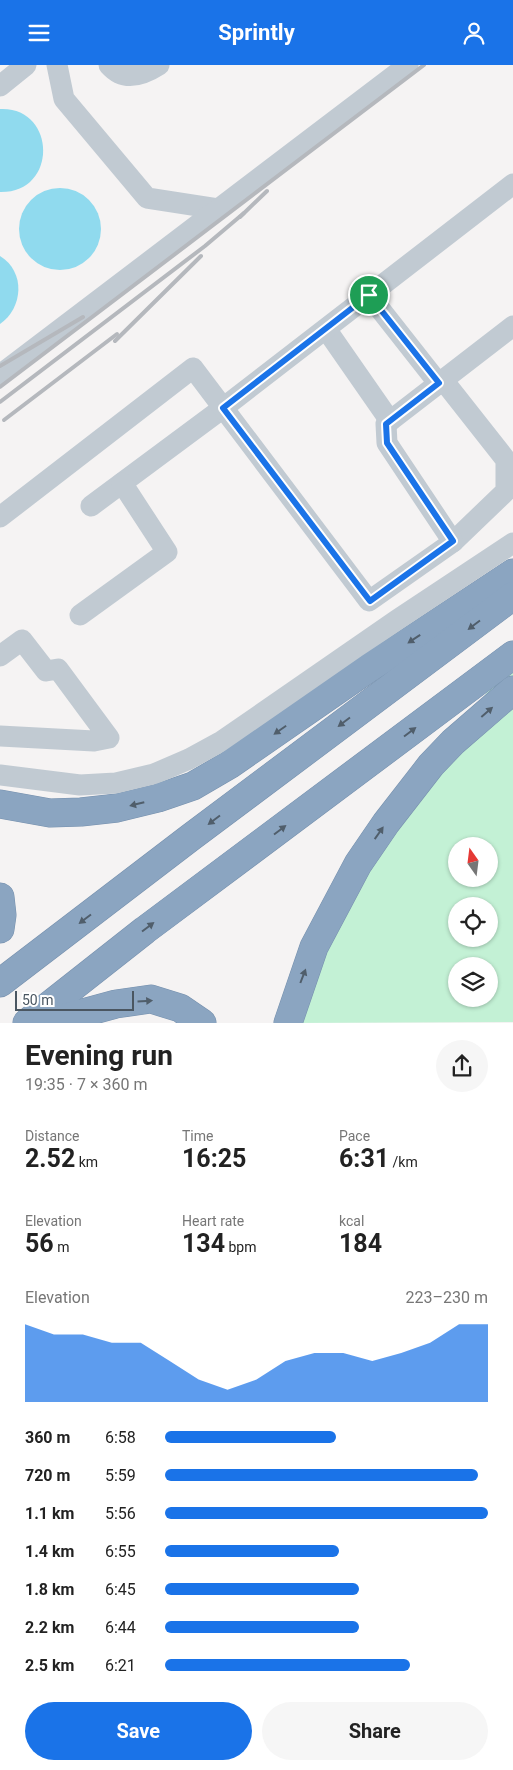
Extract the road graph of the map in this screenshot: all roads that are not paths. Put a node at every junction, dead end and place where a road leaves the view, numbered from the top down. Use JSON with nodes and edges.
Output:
{"nodes":[{"id":1,"x":26,"y":65,"type":"edge"},
{"id":2,"x":57,"y":65,"type":"edge"},
{"id":3,"x":109,"y":65,"type":"edge"},
{"id":4,"x":159,"y":65,"type":"edge"},
{"id":5,"x":408,"y":65,"type":"edge"},
{"id":6,"x":0,"y":86,"type":"edge"},
{"id":7,"x":513,"y":184,"type":"edge"},
{"id":8,"x":218,"y":209,"type":"junction"},
{"id":9,"x":369,"y":295,"type":"junction"},
{"id":10,"x":513,"y":326,"type":"edge"},
{"id":11,"x":326,"y":329,"type":"junction"},
{"id":12,"x":0,"y":375,"type":"edge"},
{"id":13,"x":441,"y":382,"type":"junction"},
{"id":14,"x":223,"y":408,"type":"junction"},
{"id":15,"x":390,"y":421,"type":"junction"},
{"id":16,"x":506,"y":447,"type":"edge"},
{"id":17,"x":122,"y":483,"type":"junction"},
{"id":18,"x":91,"y":506,"type":"dead end"},
{"id":19,"x":0,"y":517,"type":"edge"},
{"id":20,"x":453,"y":541,"type":"junction"},
{"id":21,"x":513,"y":543,"type":"edge"},
{"id":22,"x":513,"y":573,"type":"edge"},
{"id":23,"x":513,"y":596,"type":"edge"},
{"id":24,"x":80,"y":615,"type":"dead end"},
{"id":25,"x":513,"y":655,"type":"edge"},
{"id":26,"x":0,"y":656,"type":"edge"},
{"id":27,"x":513,"y":690,"type":"edge"},
{"id":28,"x":0,"y":736,"type":"edge"},
{"id":29,"x":0,"y":775,"type":"edge"},
{"id":30,"x":0,"y":804,"type":"edge"},
{"id":31,"x":0,"y":897,"type":"edge"},
{"id":32,"x":0,"y":929,"type":"edge"},
{"id":33,"x":0,"y":983,"type":"edge"},
{"id":34,"x":27,"y":1023,"type":"edge"},
{"id":35,"x":46,"y":1023,"type":"edge"},
{"id":36,"x":202,"y":1023,"type":"edge"},
{"id":37,"x":288,"y":1023,"type":"edge"}],
"edges":[{"from":1,"to":6,"type":"lane"},
{"from":2,"to":8,"type":"lane"},
{"from":3,"to":4,"type":"lane"},
{"from":5,"to":8,"type":"lane"},
{"from":7,"to":9,"type":"lane"},
{"from":8,"to":12,"type":"lane"},
{"from":9,"to":11,"type":"lane"},
{"from":9,"to":13,"type":"lane"},
{"from":10,"to":13,"type":"lane"},
{"from":11,"to":14,"type":"lane"},
{"from":11,"to":15,"type":"lane"},
{"from":13,"to":15,"type":"lane"},
{"from":13,"to":16,"type":"lane"},
{"from":14,"to":17,"type":"lane"},
{"from":14,"to":19,"type":"lane"},
{"from":14,"to":20,"type":"lane"},
{"from":15,"to":20,"type":"lane"},
{"from":16,"to":20,"type":"lane"},
{"from":17,"to":18,"type":"lane"},
{"from":17,"to":24,"type":"lane"},
{"from":21,"to":29,"type":"lane"},
{"from":22,"to":30,"type":"highway","one_way":true},
{"from":23,"to":33,"type":"highway","one_way":true},
{"from":34,"to":25,"type":"highway","one_way":true},
{"from":26,"to":28,"type":"lane"},
{"from":37,"to":27,"type":"highway","one_way":true},
{"from":31,"to":32,"type":"highway"},
{"from":35,"to":36,"type":"highway","one_way":true}]}
